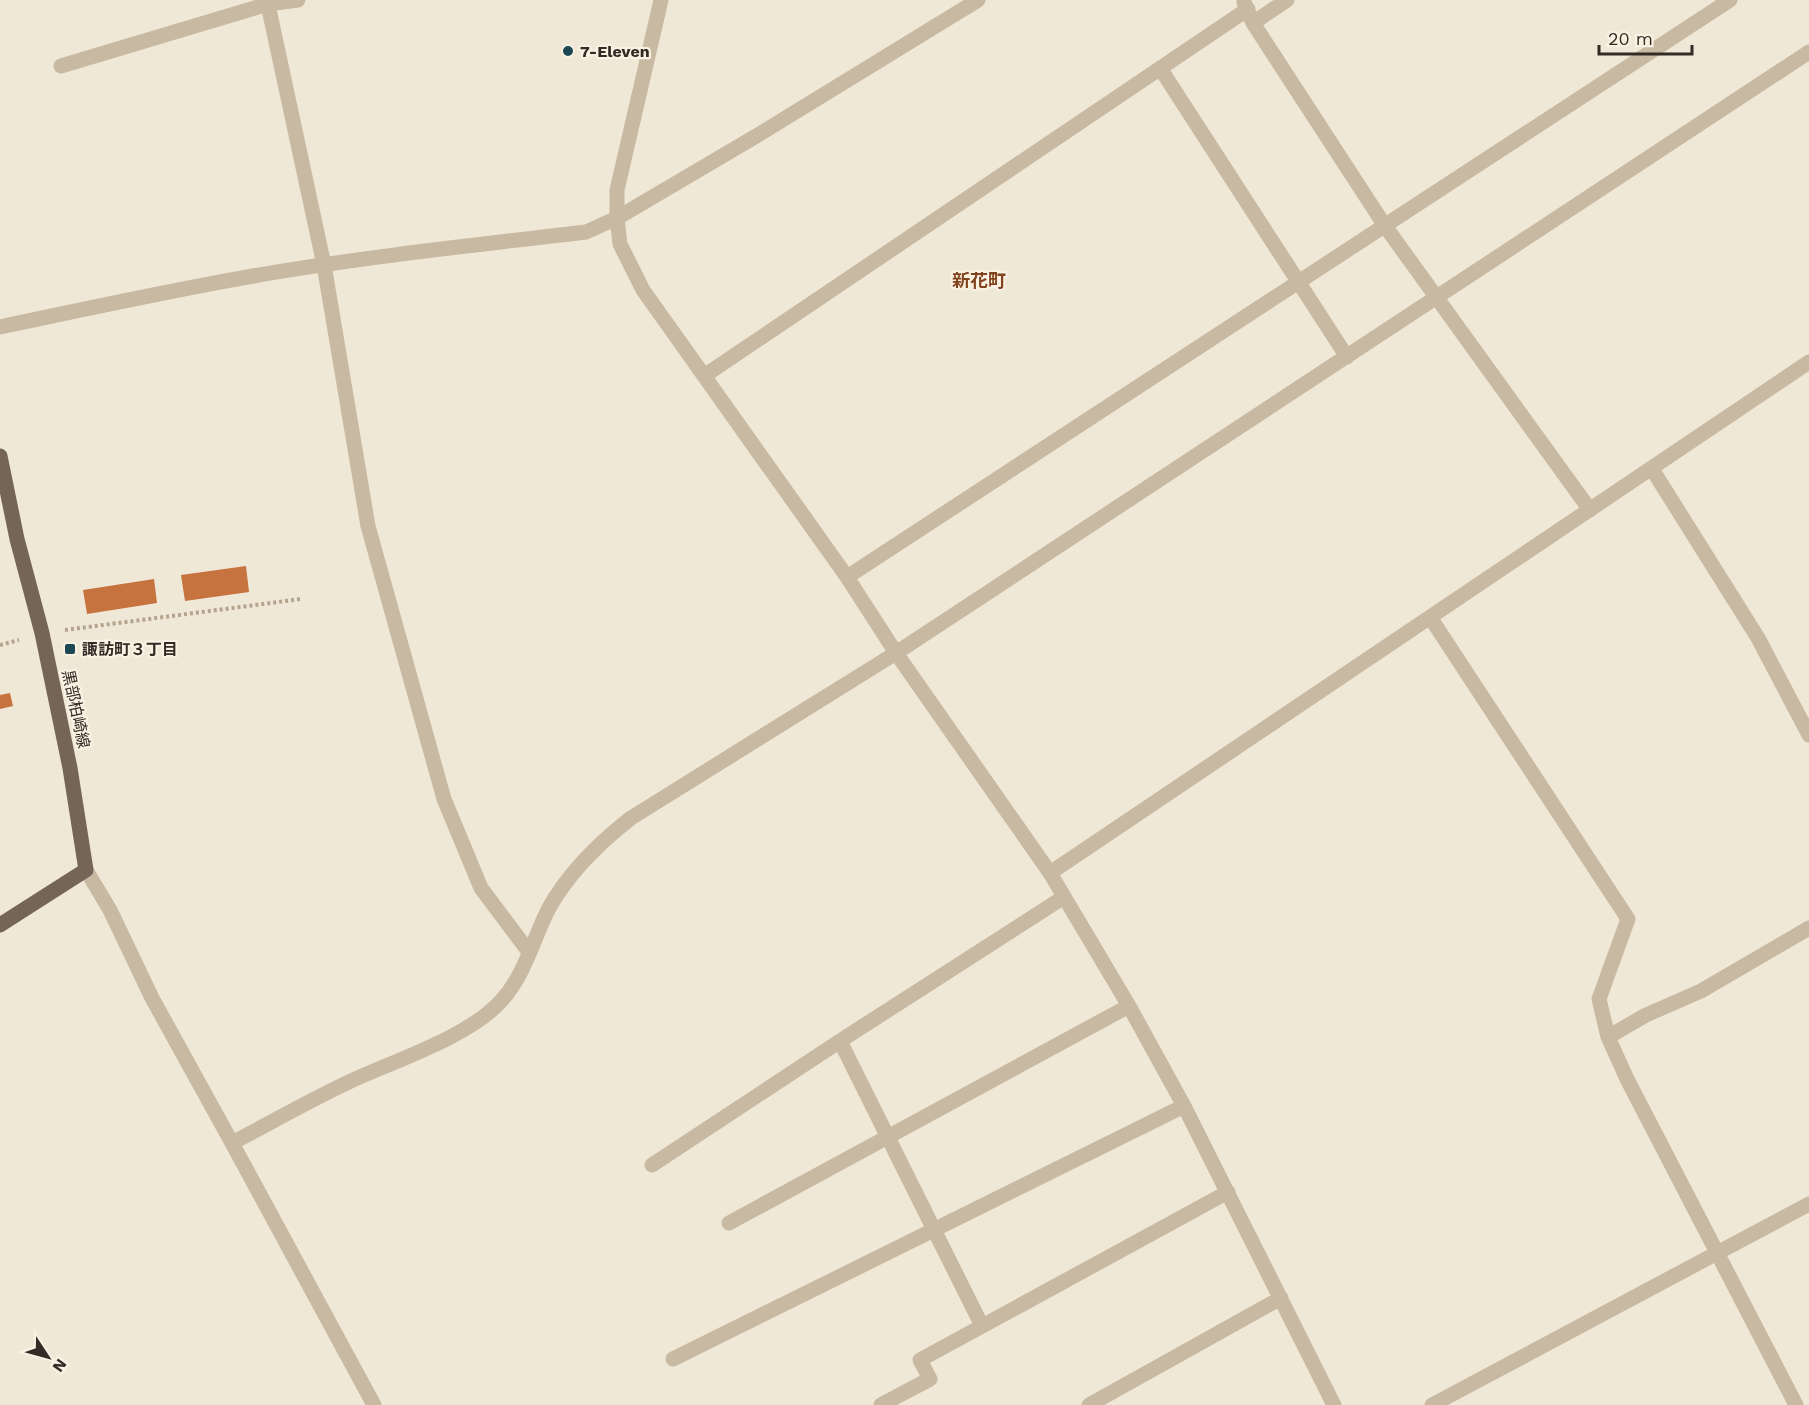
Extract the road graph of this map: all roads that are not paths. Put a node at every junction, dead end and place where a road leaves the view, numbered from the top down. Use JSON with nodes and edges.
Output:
{"nodes":[{"id":1,"x":298,"y":0,"type":"edge"},
{"id":2,"x":661,"y":0,"type":"edge"},
{"id":3,"x":978,"y":0,"type":"edge"},
{"id":4,"x":1287,"y":0,"type":"edge"},
{"id":5,"x":1730,"y":0,"type":"edge"},
{"id":6,"x":267,"y":2,"type":"edge"},
{"id":7,"x":1248,"y":10,"type":"edge"},
{"id":8,"x":1809,"y":52,"type":"edge"},
{"id":9,"x":61,"y":66,"type":"dead end"},
{"id":10,"x":1160,"y":68,"type":"junction"},
{"id":11,"x":617,"y":218,"type":"junction"},
{"id":12,"x":1385,"y":226,"type":"junction"},
{"id":13,"x":324,"y":265,"type":"junction"},
{"id":14,"x":1299,"y":282,"type":"junction"},
{"id":15,"x":1436,"y":298,"type":"junction"},
{"id":16,"x":0,"y":327,"type":"edge"},
{"id":17,"x":1347,"y":357,"type":"junction"},
{"id":18,"x":1809,"y":363,"type":"edge"},
{"id":19,"x":704,"y":376,"type":"junction"},
{"id":20,"x":0,"y":456,"type":"edge"},
{"id":21,"x":1652,"y":468,"type":"junction"},
{"id":22,"x":1590,"y":510,"type":"junction"},
{"id":23,"x":847,"y":577,"type":"junction"},
{"id":24,"x":1430,"y":617,"type":"junction"},
{"id":25,"x":896,"y":653,"type":"junction"},
{"id":26,"x":1809,"y":735,"type":"edge"},
{"id":27,"x":86,"y":870,"type":"junction"},
{"id":28,"x":1050,"y":873,"type":"junction"},
{"id":29,"x":1064,"y":897,"type":"junction"},
{"id":30,"x":0,"y":926,"type":"edge"},
{"id":31,"x":1809,"y":928,"type":"edge"},
{"id":32,"x":529,"y":952,"type":"junction"},
{"id":33,"x":1129,"y":1006,"type":"junction"},
{"id":34,"x":1608,"y":1037,"type":"junction"},
{"id":35,"x":840,"y":1041,"type":"junction"},
{"id":36,"x":1184,"y":1106,"type":"junction"},
{"id":37,"x":888,"y":1137,"type":"junction"},
{"id":38,"x":232,"y":1143,"type":"junction"},
{"id":39,"x":652,"y":1165,"type":"dead end"},
{"id":40,"x":1228,"y":1192,"type":"junction"},
{"id":41,"x":1809,"y":1204,"type":"edge"},
{"id":42,"x":729,"y":1223,"type":"dead end"},
{"id":43,"x":934,"y":1230,"type":"junction"},
{"id":44,"x":1717,"y":1253,"type":"junction"},
{"id":45,"x":1281,"y":1298,"type":"junction"},
{"id":46,"x":982,"y":1326,"type":"junction"},
{"id":47,"x":673,"y":1359,"type":"dead end"},
{"id":48,"x":1096,"y":1403,"type":"edge"},
{"id":49,"x":374,"y":1405,"type":"edge"},
{"id":50,"x":881,"y":1405,"type":"edge"},
{"id":51,"x":1334,"y":1405,"type":"edge"},
{"id":52,"x":1432,"y":1405,"type":"edge"},
{"id":53,"x":1796,"y":1405,"type":"edge"}],
"edges":[{"from":1,"to":6,"type":"street"},
{"from":2,"to":11,"type":"street"},
{"from":3,"to":11,"type":"street"},
{"from":4,"to":7,"type":"street"},
{"from":5,"to":12,"type":"street"},
{"from":6,"to":9,"type":"street"},
{"from":6,"to":13,"type":"street"},
{"from":7,"to":10,"type":"street"},
{"from":7,"to":12,"type":"street"},
{"from":8,"to":15,"type":"street"},
{"from":10,"to":14,"type":"street"},
{"from":10,"to":19,"type":"street"},
{"from":11,"to":13,"type":"street"},
{"from":11,"to":19,"type":"street"},
{"from":12,"to":14,"type":"street"},
{"from":12,"to":15,"type":"street"},
{"from":13,"to":16,"type":"street"},
{"from":13,"to":32,"type":"street"},
{"from":14,"to":17,"type":"street"},
{"from":14,"to":23,"type":"street"},
{"from":15,"to":17,"type":"street"},
{"from":15,"to":22,"type":"street"},
{"from":17,"to":25,"type":"street"},
{"from":18,"to":21,"type":"street"},
{"from":19,"to":23,"type":"street"},
{"from":20,"to":27,"type":"main road","name":"黒部柏崎線"},
{"from":21,"to":22,"type":"street"},
{"from":21,"to":26,"type":"street"},
{"from":22,"to":24,"type":"street"},
{"from":23,"to":25,"type":"street"},
{"from":24,"to":28,"type":"street"},
{"from":24,"to":34,"type":"street"},
{"from":25,"to":28,"type":"street"},
{"from":25,"to":32,"type":"street"},
{"from":27,"to":30,"type":"main road"},
{"from":27,"to":38,"type":"street"},
{"from":28,"to":29,"type":"street"},
{"from":29,"to":33,"type":"street"},
{"from":29,"to":35,"type":"street"},
{"from":31,"to":34,"type":"street"},
{"from":32,"to":38,"type":"street"},
{"from":33,"to":36,"type":"street"},
{"from":33,"to":37,"type":"street"},
{"from":34,"to":44,"type":"street"},
{"from":35,"to":37,"type":"street"},
{"from":35,"to":39,"type":"street"},
{"from":36,"to":40,"type":"street"},
{"from":36,"to":43,"type":"street"},
{"from":37,"to":42,"type":"street"},
{"from":37,"to":43,"type":"street"},
{"from":38,"to":49,"type":"street"},
{"from":40,"to":45,"type":"street"},
{"from":40,"to":46,"type":"street"},
{"from":41,"to":44,"type":"street"},
{"from":43,"to":46,"type":"street"},
{"from":43,"to":47,"type":"street"},
{"from":44,"to":52,"type":"street"},
{"from":44,"to":53,"type":"street"},
{"from":45,"to":48,"type":"street"},
{"from":45,"to":51,"type":"street"},
{"from":46,"to":50,"type":"street"}]}
